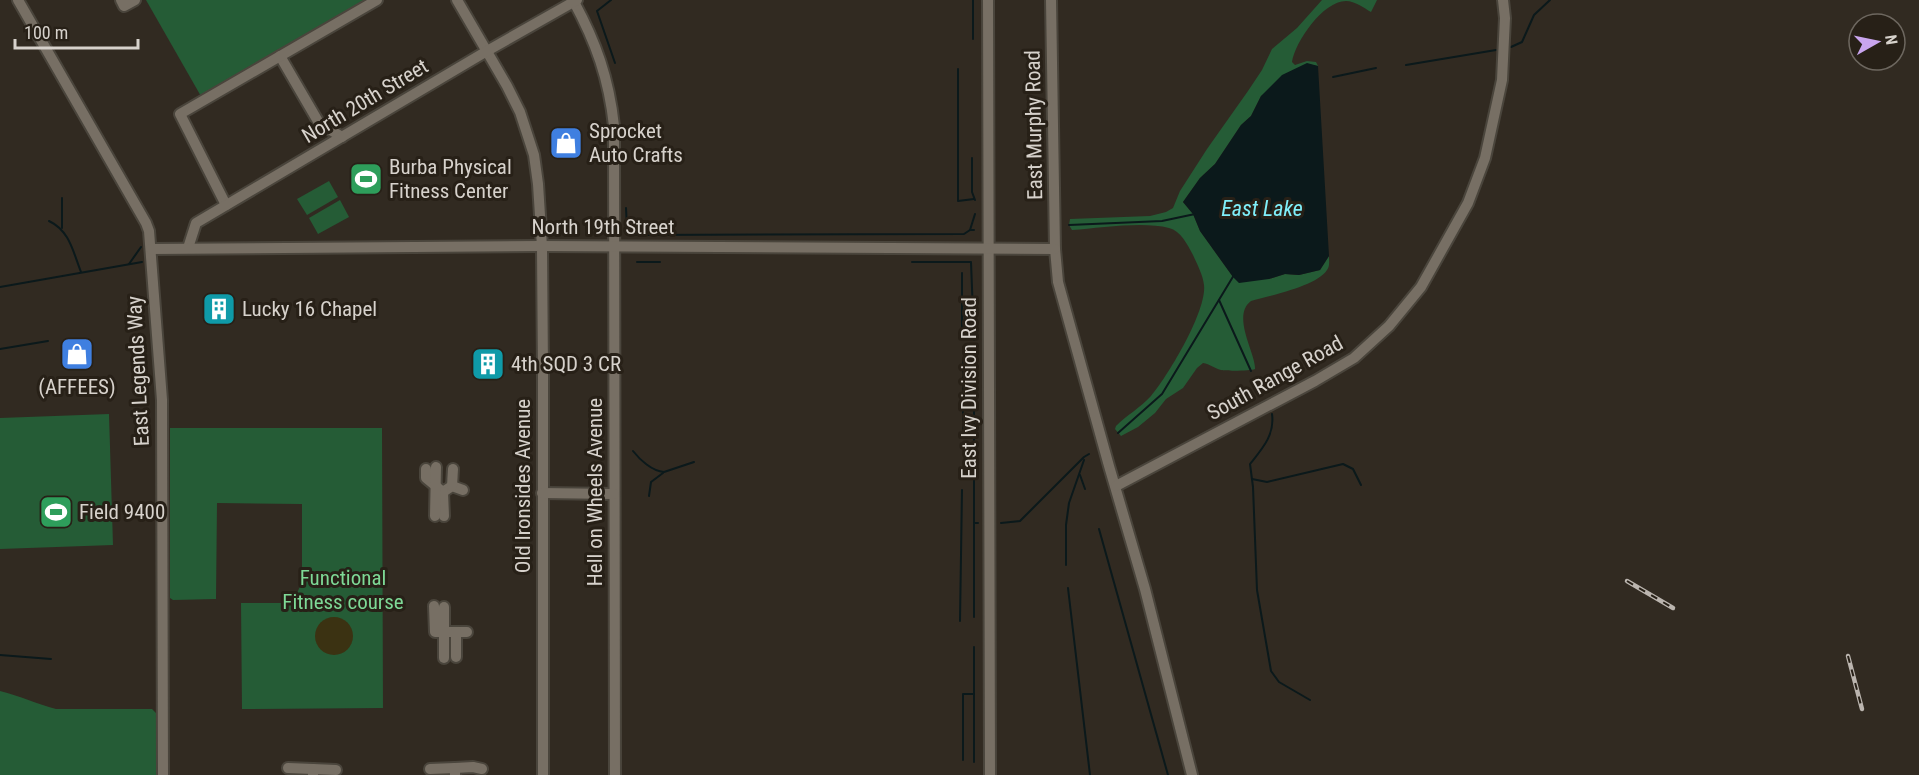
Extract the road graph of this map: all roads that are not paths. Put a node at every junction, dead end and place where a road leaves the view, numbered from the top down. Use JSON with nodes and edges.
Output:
{"nodes":[{"id":1,"x":18,"y":0,"type":"edge"},
{"id":2,"x":121,"y":0,"type":"edge"},
{"id":3,"x":135,"y":0,"type":"edge"},
{"id":4,"x":377,"y":0,"type":"edge"},
{"id":5,"x":457,"y":0,"type":"edge"},
{"id":6,"x":988,"y":0,"type":"edge"},
{"id":7,"x":1051,"y":0,"type":"edge"},
{"id":8,"x":1503,"y":0,"type":"edge"},
{"id":9,"x":575,"y":1,"type":"edge"},
{"id":10,"x":487,"y":51,"type":"junction"},
{"id":11,"x":280,"y":56,"type":"junction"},
{"id":12,"x":342,"y":136,"type":"junction"},
{"id":13,"x":226,"y":205,"type":"junction"},
{"id":14,"x":542,"y":247,"type":"junction"},
{"id":15,"x":614,"y":247,"type":"junction"},
{"id":16,"x":188,"y":248,"type":"junction"},
{"id":17,"x":988,"y":248,"type":"junction"},
{"id":18,"x":151,"y":249,"type":"junction"},
{"id":19,"x":1055,"y":249,"type":"junction"},
{"id":20,"x":431,"y":468,"type":"dead end"},
{"id":21,"x":453,"y":469,"type":"dead end"},
{"id":22,"x":1116,"y":486,"type":"junction"},
{"id":23,"x":449,"y":489,"type":"junction"},
{"id":24,"x":542,"y":494,"type":"junction"},
{"id":25,"x":614,"y":494,"type":"junction"},
{"id":26,"x":439,"y":516,"type":"dead end"},
{"id":27,"x":439,"y":606,"type":"dead end"},
{"id":28,"x":444,"y":632,"type":"junction"},
{"id":29,"x":456,"y":657,"type":"dead end"},
{"id":30,"x":444,"y":658,"type":"dead end"},
{"id":31,"x":288,"y":768,"type":"dead end"},
{"id":32,"x":430,"y":768,"type":"dead end"},
{"id":33,"x":483,"y":769,"type":"dead end"},
{"id":34,"x":336,"y":770,"type":"dead end"},
{"id":35,"x":313,"y":772,"type":"edge"},
{"id":36,"x":455,"y":772,"type":"edge"},
{"id":37,"x":163,"y":775,"type":"edge"},
{"id":38,"x":543,"y":775,"type":"edge"},
{"id":39,"x":615,"y":775,"type":"edge"},
{"id":40,"x":990,"y":775,"type":"edge"},
{"id":41,"x":1192,"y":775,"type":"edge"}],
"edges":[{"from":1,"to":18,"type":"street","name":"East Legends Way"},
{"from":2,"to":3,"type":"street"},
{"from":4,"to":11,"type":"street"},
{"from":5,"to":10,"type":"street","name":"Old Ironsides Avenue"},
{"from":6,"to":17,"type":"street","name":"East Ivy Division Road"},
{"from":7,"to":19,"type":"street","name":"East Murphy Road"},
{"from":8,"to":22,"type":"street","name":"South Range Road"},
{"from":9,"to":10,"type":"street","name":"North 20th Street"},
{"from":9,"to":15,"type":"street","name":"Hell on Wheels Avenue"},
{"from":10,"to":12,"type":"street","name":"North 20th Street"},
{"from":10,"to":14,"type":"street","name":"Old Ironsides Avenue"},
{"from":11,"to":12,"type":"street"},
{"from":11,"to":13,"type":"street"},
{"from":12,"to":13,"type":"street","name":"North 20th Street"},
{"from":13,"to":16,"type":"street","name":"North 20th Street"},
{"from":14,"to":15,"type":"street","name":"North 19th Street"},
{"from":14,"to":16,"type":"street","name":"North 19th Street"},
{"from":14,"to":24,"type":"street","name":"Old Ironsides Avenue"},
{"from":15,"to":17,"type":"street","name":"North 19th Street"},
{"from":15,"to":25,"type":"street","name":"Hell on Wheels Avenue"},
{"from":16,"to":18,"type":"street","name":"North 19th Street"},
{"from":17,"to":19,"type":"street","name":"North 19th Street"},
{"from":17,"to":40,"type":"street","name":"East Ivy Division Road"},
{"from":18,"to":37,"type":"street","name":"East Legends Way"},
{"from":19,"to":22,"type":"street","name":"East Murphy Road"},
{"from":20,"to":23,"type":"street"},
{"from":21,"to":23,"type":"street"},
{"from":22,"to":41,"type":"street","name":"East Murphy Road"},
{"from":23,"to":26,"type":"street"},
{"from":24,"to":25,"type":"street"},
{"from":24,"to":38,"type":"street","name":"Old Ironsides Avenue"},
{"from":25,"to":39,"type":"street","name":"Hell on Wheels Avenue"},
{"from":27,"to":28,"type":"street"},
{"from":28,"to":29,"type":"street"},
{"from":28,"to":30,"type":"street"},
{"from":31,"to":35,"type":"street"},
{"from":32,"to":36,"type":"street"},
{"from":33,"to":36,"type":"street"},
{"from":34,"to":35,"type":"street"}]}
